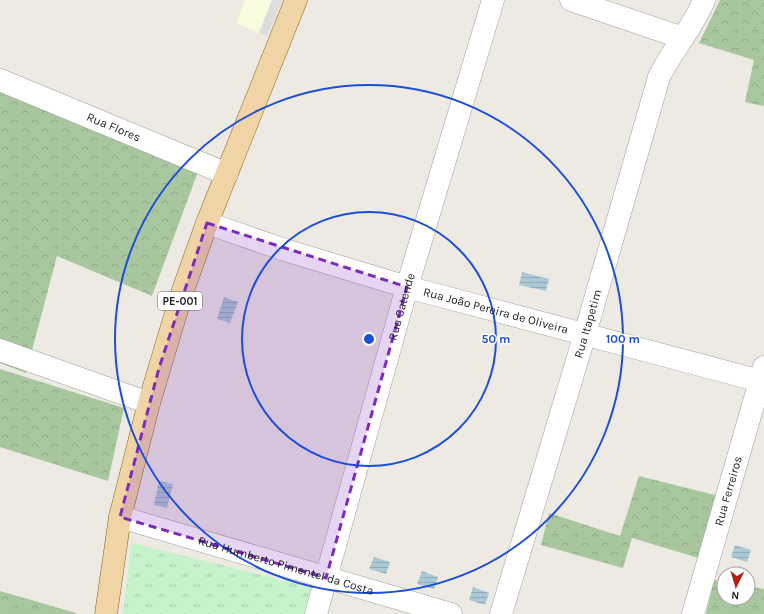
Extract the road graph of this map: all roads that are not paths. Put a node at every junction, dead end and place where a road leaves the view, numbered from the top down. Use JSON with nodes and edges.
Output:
{"nodes":[{"id":1,"x":296,"y":0,"type":"edge"},
{"id":2,"x":493,"y":0,"type":"edge"},
{"id":3,"x":571,"y":0,"type":"edge"},
{"id":4,"x":704,"y":0,"type":"edge"},
{"id":5,"x":683,"y":38,"type":"junction"},
{"id":6,"x":0,"y":80,"type":"edge"},
{"id":7,"x":227,"y":174,"type":"junction"},
{"id":8,"x":207,"y":223,"type":"junction"},
{"id":9,"x":407,"y":287,"type":"junction"},
{"id":10,"x":585,"y":334,"type":"junction"},
{"id":11,"x":0,"y":350,"type":"edge"},
{"id":12,"x":763,"y":377,"type":"edge"},
{"id":13,"x":149,"y":403,"type":"junction"},
{"id":14,"x":120,"y":517,"type":"junction"},
{"id":15,"x":326,"y":578,"type":"junction"},
{"id":16,"x":106,"y":614,"type":"edge"},
{"id":17,"x":316,"y":614,"type":"edge"},
{"id":18,"x":452,"y":614,"type":"edge"},
{"id":19,"x":501,"y":614,"type":"edge"},
{"id":20,"x":693,"y":614,"type":"edge"}],
"edges":[{"from":1,"to":7,"type":"main road","number":"PE-001"},
{"from":2,"to":9,"type":"street","name":"Rua Catende"},
{"from":3,"to":5,"type":"street"},
{"from":4,"to":5,"type":"street","name":"Rua Itapetim"},
{"from":5,"to":10,"type":"street","name":"Rua Itapetim"},
{"from":6,"to":7,"type":"street","name":"Rua Flores"},
{"from":7,"to":8,"type":"main road","number":"PE-001"},
{"from":8,"to":9,"type":"street","name":"Rua João Pereira de Oliveira"},
{"from":8,"to":13,"type":"main road","number":"PE-001"},
{"from":9,"to":10,"type":"street","name":"Rua João Pereira de Oliveira"},
{"from":9,"to":15,"type":"street","name":"Rua Catende"},
{"from":10,"to":12,"type":"street","name":"Rua João Pereira de Oliveira"},
{"from":10,"to":19,"type":"street","name":"Rua Itapetim"},
{"from":11,"to":13,"type":"street"},
{"from":12,"to":20,"type":"street","name":"Rua Ferreiros"},
{"from":13,"to":14,"type":"main road","number":"PE-001"},
{"from":14,"to":15,"type":"street","name":"Rua Humberto Pimentel da Costa"},
{"from":14,"to":16,"type":"main road","number":"PE-001"},
{"from":15,"to":17,"type":"street","name":"Rua Catende"},
{"from":15,"to":18,"type":"street","name":"Rua Humberto Pimentel da Costa"}]}
